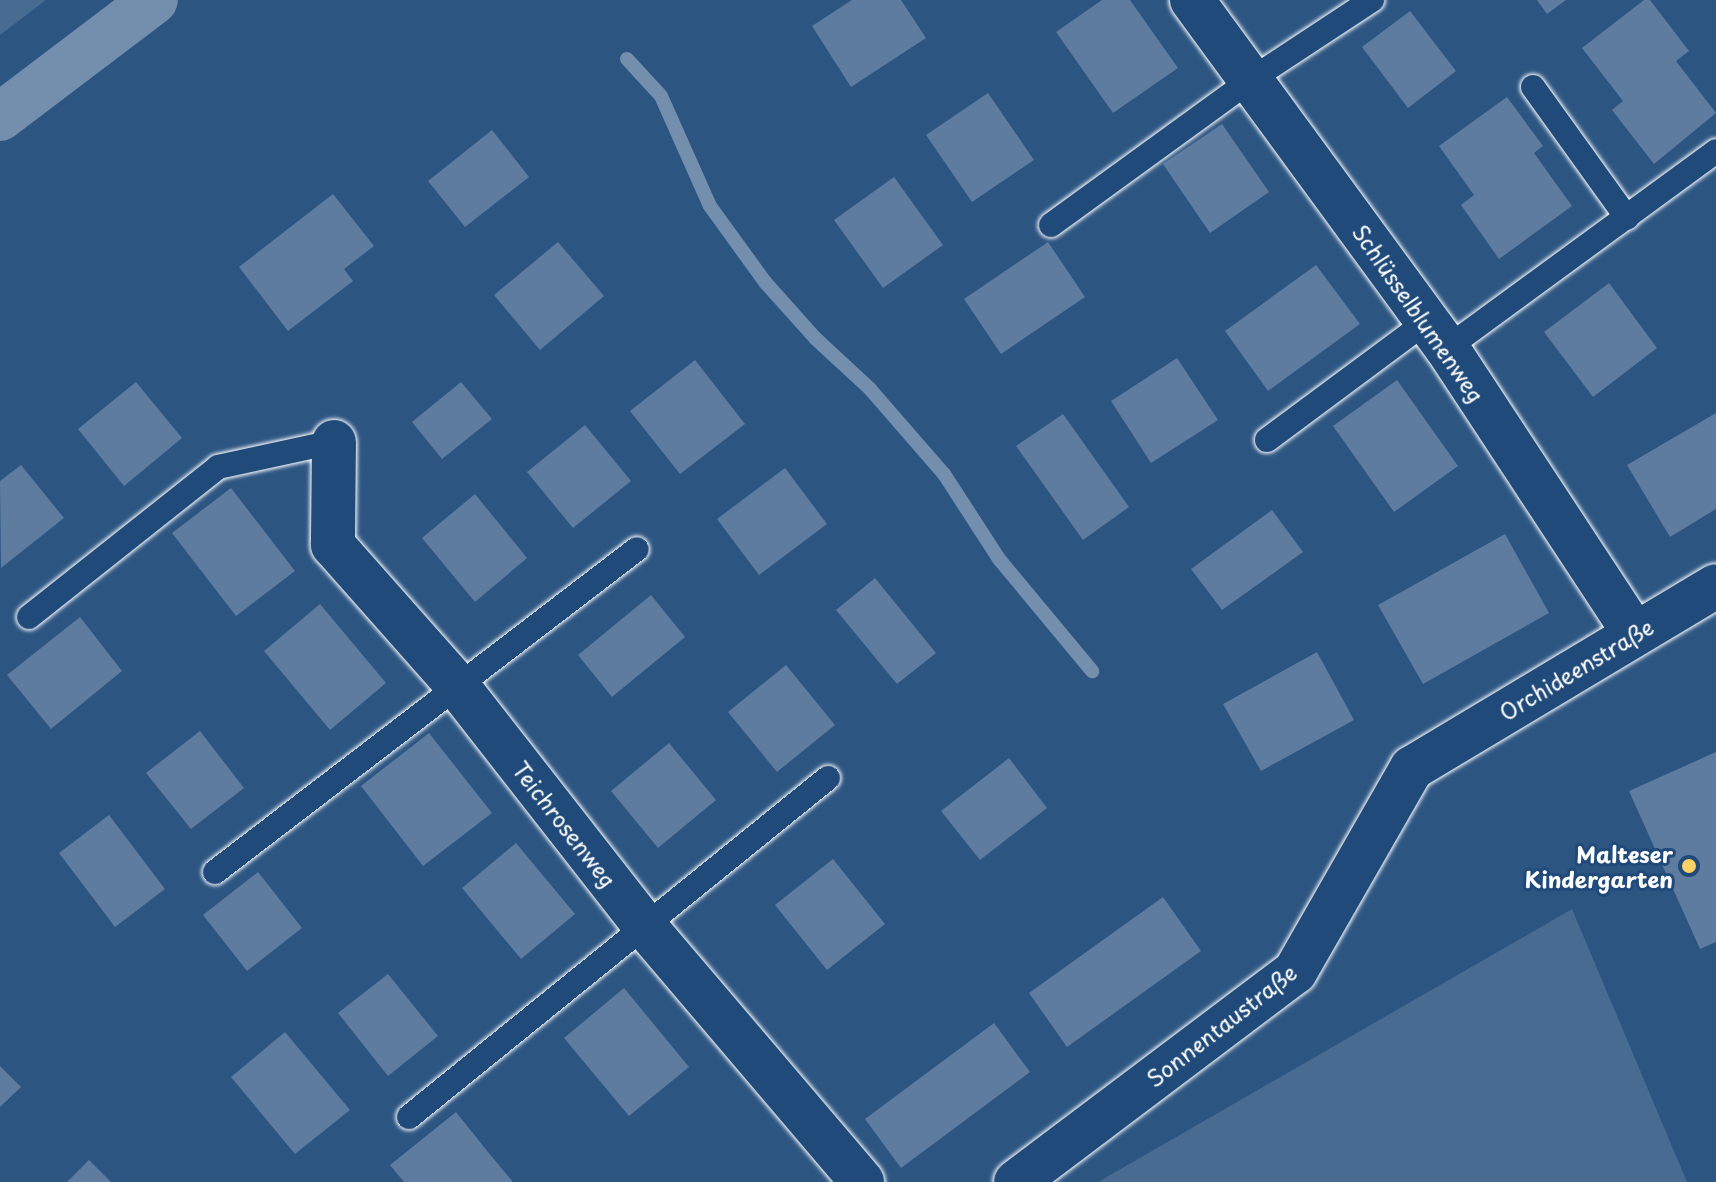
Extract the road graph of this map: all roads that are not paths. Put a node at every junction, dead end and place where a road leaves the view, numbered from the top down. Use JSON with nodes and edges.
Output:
{"nodes":[{"id":1,"x":1192,"y":0,"type":"edge"},
{"id":2,"x":1372,"y":0,"type":"edge"},
{"id":3,"x":1252,"y":79,"type":"junction"},
{"id":4,"x":1533,"y":87,"type":"dead end"},
{"id":5,"x":1716,"y":151,"type":"edge"},
{"id":6,"x":1627,"y":218,"type":"junction"},
{"id":7,"x":1051,"y":225,"type":"dead end"},
{"id":8,"x":1437,"y":334,"type":"junction"},
{"id":9,"x":1267,"y":440,"type":"dead end"},
{"id":10,"x":334,"y":442,"type":"joint"},
{"id":11,"x":637,"y":549,"type":"dead end"},
{"id":12,"x":1715,"y":590,"type":"edge"},
{"id":13,"x":29,"y":617,"type":"dead end"},
{"id":14,"x":1635,"y":634,"type":"junction"},
{"id":15,"x":455,"y":683,"type":"junction"},
{"id":16,"x":1436,"y":752,"type":"joint"},
{"id":17,"x":828,"y":778,"type":"dead end"},
{"id":18,"x":215,"y":872,"type":"dead end"},
{"id":19,"x":647,"y":929,"type":"junction"},
{"id":20,"x":409,"y":1117,"type":"dead end"},
{"id":21,"x":862,"y":1182,"type":"edge"},
{"id":22,"x":1016,"y":1182,"type":"edge"}],
"edges":[{"from":1,"to":3,"type":"street","name":"Schlüsselblumenweg"},
{"from":2,"to":3,"type":"lane"},
{"from":3,"to":7,"type":"lane"},
{"from":3,"to":8,"type":"street","name":"Schlüsselblumenweg"},
{"from":4,"to":6,"type":"lane"},
{"from":5,"to":6,"type":"lane"},
{"from":6,"to":8,"type":"lane"},
{"from":8,"to":9,"type":"lane"},
{"from":8,"to":14,"type":"street","name":"Schlüsselblumenweg"},
{"from":10,"to":13,"type":"lane"},
{"from":10,"to":15,"type":"street","name":"Teichrosenweg"},
{"from":11,"to":15,"type":"lane"},
{"from":12,"to":14,"type":"street","name":"Orchideenstraße"},
{"from":14,"to":16,"type":"street","name":"Orchideenstraße"},
{"from":15,"to":18,"type":"lane"},
{"from":15,"to":19,"type":"street","name":"Teichrosenweg"},
{"from":16,"to":22,"type":"street","name":"Sonnentaustraße"},
{"from":17,"to":19,"type":"lane"},
{"from":19,"to":20,"type":"lane"},
{"from":19,"to":21,"type":"street","name":"Teichrosenweg"}]}
